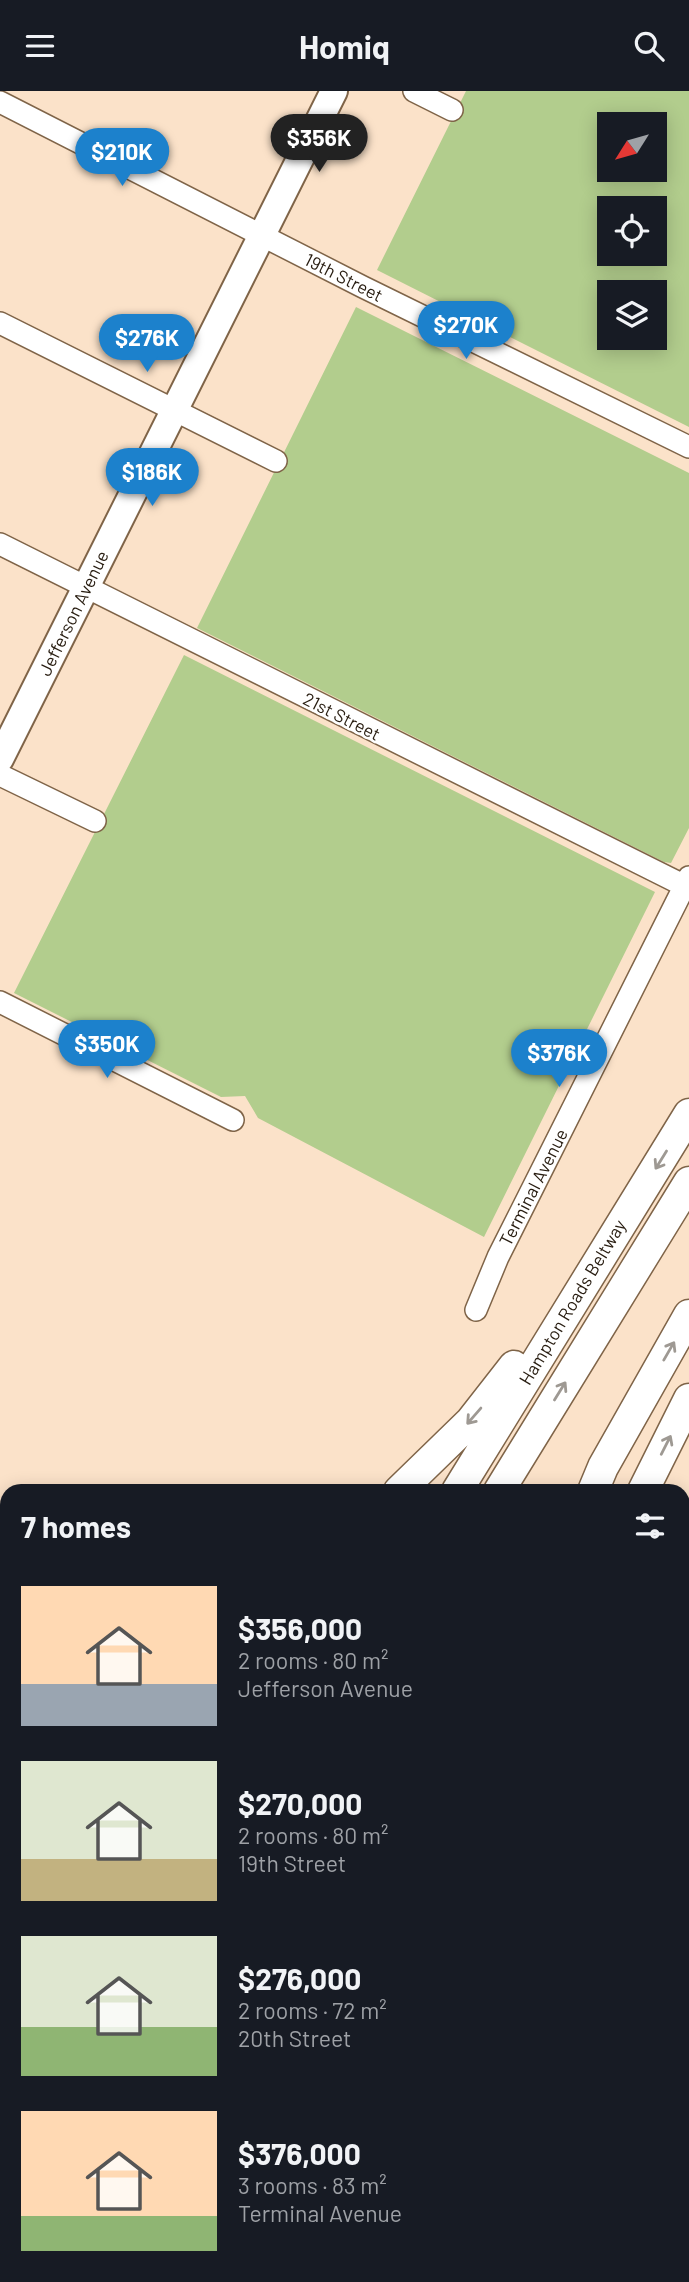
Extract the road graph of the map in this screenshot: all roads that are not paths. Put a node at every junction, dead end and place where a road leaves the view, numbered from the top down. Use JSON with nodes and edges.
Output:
{"nodes":[{"id":1,"x":334,"y":91,"type":"edge"},
{"id":2,"x":414,"y":91,"type":"edge"},
{"id":3,"x":0,"y":102,"type":"edge"},
{"id":4,"x":452,"y":110,"type":"dead end"},
{"id":5,"x":262,"y":236,"type":"junction"},
{"id":6,"x":0,"y":323,"type":"edge"},
{"id":7,"x":174,"y":411,"type":"junction"},
{"id":8,"x":689,"y":447,"type":"edge"},
{"id":9,"x":276,"y":461,"type":"dead end"},
{"id":10,"x":0,"y":544,"type":"edge"},
{"id":11,"x":85,"y":588,"type":"junction"},
{"id":12,"x":0,"y":759,"type":"edge"},
{"id":13,"x":0,"y":775,"type":"edge"},
{"id":14,"x":95,"y":821,"type":"dead end"},
{"id":15,"x":687,"y":884,"type":"edge"},
{"id":16,"x":0,"y":1002,"type":"edge"},
{"id":17,"x":689,"y":1114,"type":"edge"},
{"id":18,"x":233,"y":1120,"type":"dead end"},
{"id":19,"x":689,"y":1182,"type":"edge"},
{"id":20,"x":632,"y":1205,"type":"junction"},
{"id":21,"x":476,"y":1310,"type":"dead end"},
{"id":22,"x":689,"y":1315,"type":"edge"},
{"id":23,"x":689,"y":1399,"type":"edge"},
{"id":24,"x":406,"y":1484,"type":"edge"},
{"id":25,"x":461,"y":1484,"type":"edge"},
{"id":26,"x":504,"y":1484,"type":"edge"},
{"id":27,"x":596,"y":1484,"type":"edge"},
{"id":28,"x":646,"y":1484,"type":"edge"},
{"id":29,"x":0,"y":2181,"type":"edge"},
{"id":30,"x":0,"y":2237,"type":"edge"}],
"edges":[{"from":1,"to":5,"type":"main road","name":"Jefferson Avenue"},
{"from":2,"to":4,"type":"street"},
{"from":3,"to":5,"type":"street","name":"19th Street"},
{"from":5,"to":7,"type":"main road","name":"Jefferson Avenue"},
{"from":5,"to":8,"type":"street","name":"19th Street"},
{"from":6,"to":7,"type":"street"},
{"from":7,"to":9,"type":"street"},
{"from":7,"to":11,"type":"main road","name":"Jefferson Avenue"},
{"from":10,"to":11,"type":"street","name":"21st Street"},
{"from":11,"to":12,"type":"main road","name":"Jefferson Avenue"},
{"from":11,"to":15,"type":"street","name":"21st Street"},
{"from":13,"to":14,"type":"street"},
{"from":15,"to":21,"type":"street","name":"Terminal Avenue"},
{"from":16,"to":18,"type":"street"},
{"from":17,"to":20,"type":"highway","name":"Hampton Roads Beltway","one_way":true},
{"from":26,"to":19,"type":"highway","name":"Hampton Roads Beltway","one_way":true},
{"from":20,"to":24,"type":"highway","one_way":true},
{"from":20,"to":25,"type":"highway","name":"Hampton Roads Beltway"},
{"from":27,"to":22,"type":"highway","one_way":true},
{"from":28,"to":23,"type":"highway","one_way":true},
{"from":29,"to":30,"type":"highway"}]}
